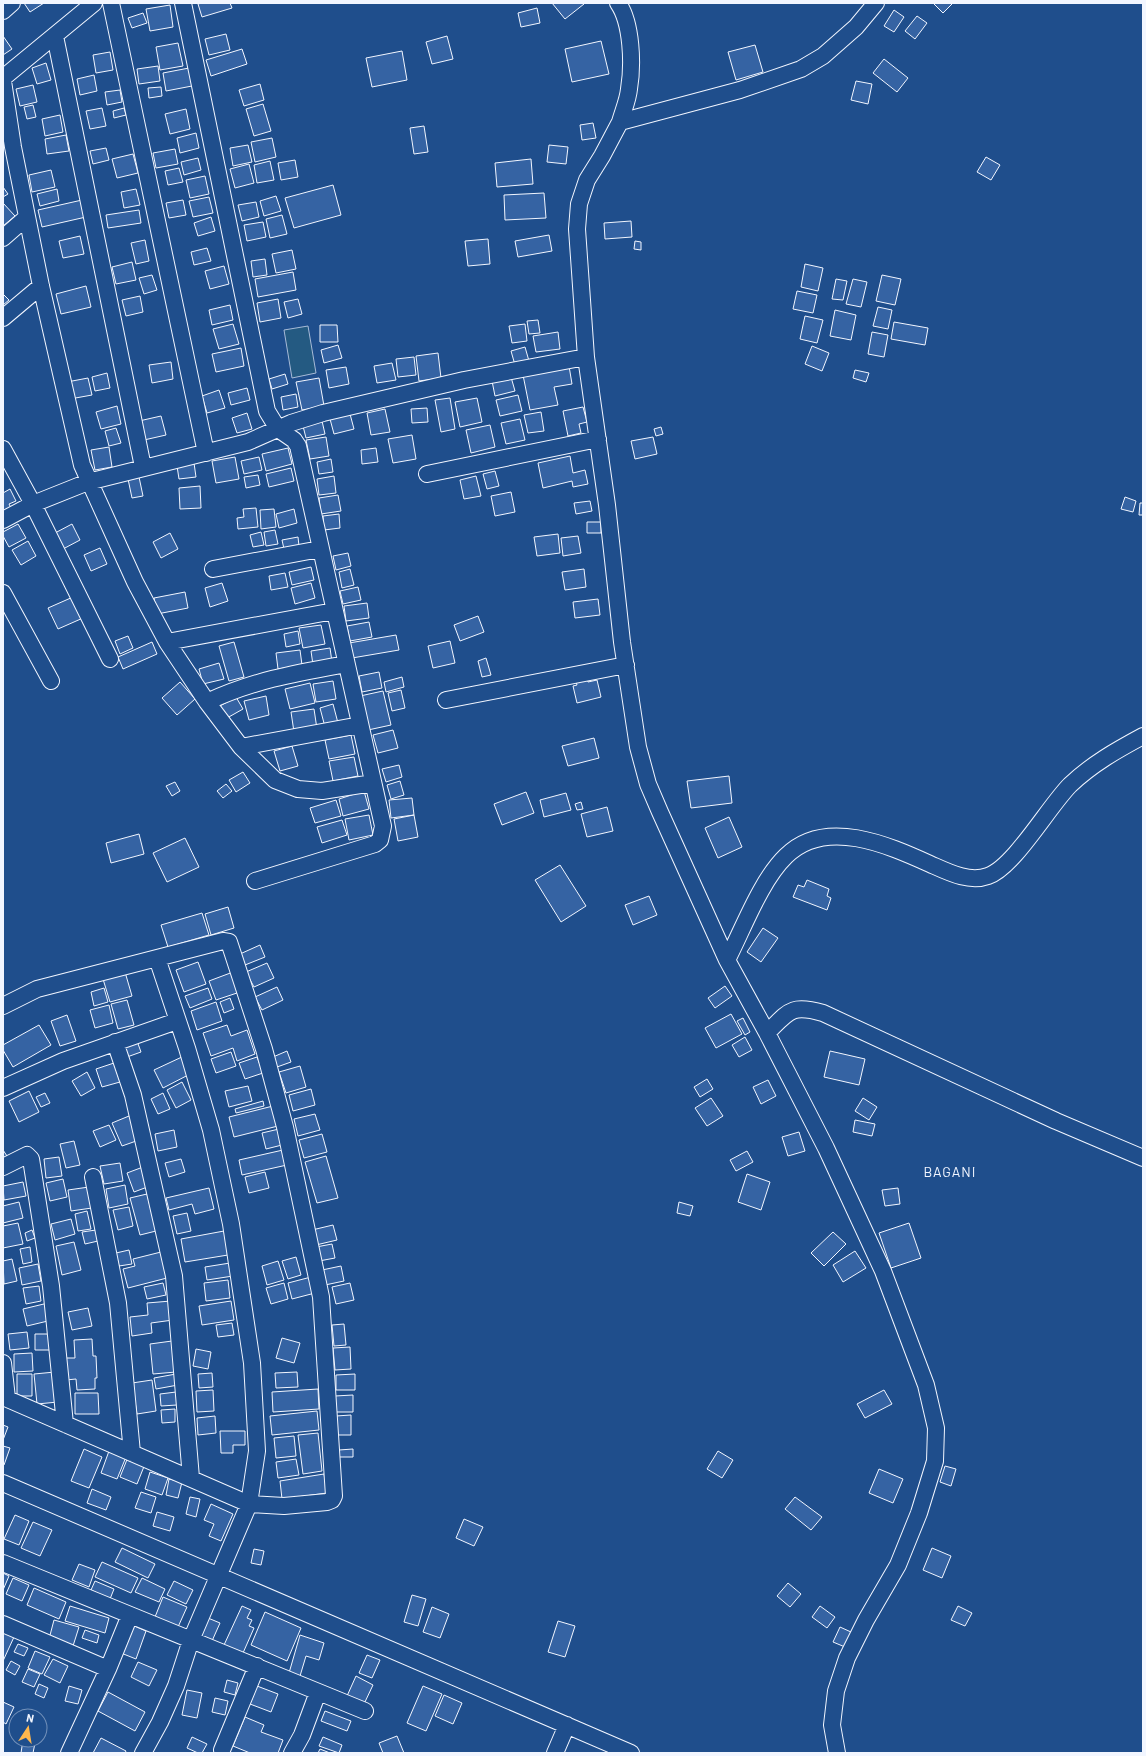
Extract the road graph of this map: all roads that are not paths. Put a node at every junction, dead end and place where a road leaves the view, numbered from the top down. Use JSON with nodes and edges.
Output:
{"nodes":[{"id":1,"x":12,"y":3,"type":"edge"},
{"id":2,"x":94,"y":3,"type":"edge"},
{"id":3,"x":111,"y":3,"type":"edge"},
{"id":4,"x":183,"y":3,"type":"edge"},
{"id":5,"x":618,"y":3,"type":"edge"},
{"id":6,"x":876,"y":3,"type":"edge"},
{"id":7,"x":3,"y":11,"type":"edge"},
{"id":8,"x":54,"y":36,"type":"junction"},
{"id":9,"x":3,"y":78,"type":"edge"},
{"id":10,"x":3,"y":81,"type":"edge"},
{"id":11,"x":620,"y":122,"type":"junction"},
{"id":12,"x":8,"y":152,"type":"edge"},
{"id":13,"x":27,"y":218,"type":"junction"},
{"id":14,"x":3,"y":238,"type":"edge"},
{"id":15,"x":41,"y":286,"type":"junction"},
{"id":16,"x":3,"y":318,"type":"edge"},
{"id":17,"x":586,"y":357,"type":"junction"},
{"id":18,"x":278,"y":429,"type":"junction"},
{"id":19,"x":598,"y":439,"type":"junction"},
{"id":20,"x":3,"y":449,"type":"edge"},
{"id":21,"x":206,"y":453,"type":"junction"},
{"id":22,"x":144,"y":467,"type":"junction"},
{"id":23,"x":427,"y":474,"type":"dead end"},
{"id":24,"x":88,"y":482,"type":"junction"},
{"id":25,"x":33,"y":504,"type":"junction"},
{"id":26,"x":3,"y":520,"type":"edge"},
{"id":27,"x":320,"y":550,"type":"junction"},
{"id":28,"x":213,"y":569,"type":"dead end"},
{"id":29,"x":3,"y":593,"type":"edge"},
{"id":30,"x":334,"y":611,"type":"junction"},
{"id":31,"x":167,"y":642,"type":"junction"},
{"id":32,"x":110,"y":659,"type":"dead end"},
{"id":33,"x":346,"y":664,"type":"junction"},
{"id":34,"x":626,"y":665,"type":"junction"},
{"id":35,"x":51,"y":681,"type":"dead end"},
{"id":36,"x":446,"y":700,"type":"dead end"},
{"id":37,"x":207,"y":702,"type":"junction"},
{"id":38,"x":360,"y":725,"type":"junction"},
{"id":39,"x":1143,"y":736,"type":"edge"},
{"id":40,"x":241,"y":747,"type":"junction"},
{"id":41,"x":373,"y":784,"type":"junction"},
{"id":42,"x":255,"y":881,"type":"dead end"},
{"id":43,"x":157,"y":958,"type":"junction"},
{"id":44,"x":727,"y":960,"type":"junction"},
{"id":45,"x":3,"y":1006,"type":"edge"},
{"id":46,"x":177,"y":1021,"type":"junction"},
{"id":47,"x":767,"y":1033,"type":"junction"},
{"id":48,"x":115,"y":1042,"type":"junction"},
{"id":49,"x":3,"y":1088,"type":"edge"},
{"id":50,"x":1143,"y":1158,"type":"edge"},
{"id":51,"x":3,"y":1167,"type":"edge"},
{"id":52,"x":93,"y":1177,"type":"dead end"},
{"id":53,"x":3,"y":1363,"type":"edge"},
{"id":54,"x":5,"y":1398,"type":"edge"},
{"id":55,"x":65,"y":1424,"type":"junction"},
{"id":56,"x":132,"y":1453,"type":"junction"},
{"id":57,"x":191,"y":1478,"type":"junction"},
{"id":58,"x":3,"y":1483,"type":"edge"},
{"id":59,"x":249,"y":1504,"type":"junction"},
{"id":60,"x":3,"y":1562,"type":"edge"},
{"id":61,"x":218,"y":1575,"type":"junction"},
{"id":62,"x":130,"y":1615,"type":"junction"},
{"id":63,"x":3,"y":1624,"type":"edge"},
{"id":64,"x":191,"y":1640,"type":"junction"},
{"id":65,"x":257,"y":1666,"type":"junction"},
{"id":66,"x":108,"y":1669,"type":"junction"},
{"id":67,"x":318,"y":1692,"type":"junction"},
{"id":68,"x":365,"y":1711,"type":"dead end"},
{"id":69,"x":567,"y":1725,"type":"junction"},
{"id":70,"x":222,"y":1750,"type":"dead end"},
{"id":71,"x":69,"y":1753,"type":"edge"},
{"id":72,"x":143,"y":1753,"type":"edge"},
{"id":73,"x":292,"y":1753,"type":"edge"},
{"id":74,"x":555,"y":1753,"type":"edge"},
{"id":75,"x":631,"y":1753,"type":"edge"},
{"id":76,"x":837,"y":1753,"type":"edge"}],
"edges":[{"from":1,"to":7,"type":"street"},
{"from":2,"to":8,"type":"street"},
{"from":3,"to":21,"type":"street"},
{"from":4,"to":18,"type":"street"},
{"from":5,"to":11,"type":"street"},
{"from":6,"to":11,"type":"street"},
{"from":8,"to":9,"type":"street"},
{"from":8,"to":22,"type":"street"},
{"from":10,"to":12,"type":"street"},
{"from":11,"to":17,"type":"street"},
{"from":12,"to":13,"type":"street"},
{"from":13,"to":14,"type":"street"},
{"from":13,"to":15,"type":"street"},
{"from":15,"to":16,"type":"street"},
{"from":15,"to":24,"type":"street"},
{"from":17,"to":18,"type":"street"},
{"from":17,"to":19,"type":"street"},
{"from":18,"to":21,"type":"street"},
{"from":18,"to":27,"type":"street"},
{"from":19,"to":23,"type":"street"},
{"from":19,"to":34,"type":"street"},
{"from":20,"to":25,"type":"street"},
{"from":21,"to":22,"type":"street"},
{"from":22,"to":24,"type":"street"},
{"from":24,"to":25,"type":"street"},
{"from":24,"to":31,"type":"street"},
{"from":25,"to":26,"type":"street"},
{"from":25,"to":32,"type":"street"},
{"from":27,"to":28,"type":"street"},
{"from":27,"to":30,"type":"street"},
{"from":29,"to":35,"type":"street"},
{"from":30,"to":31,"type":"street"},
{"from":30,"to":33,"type":"street"},
{"from":31,"to":37,"type":"street"},
{"from":33,"to":37,"type":"street"},
{"from":33,"to":38,"type":"street"},
{"from":34,"to":36,"type":"street"},
{"from":34,"to":44,"type":"street"},
{"from":37,"to":40,"type":"street"},
{"from":38,"to":40,"type":"street"},
{"from":38,"to":41,"type":"street"},
{"from":39,"to":44,"type":"street"},
{"from":40,"to":41,"type":"street"},
{"from":41,"to":42,"type":"street"},
{"from":43,"to":45,"type":"street"},
{"from":43,"to":46,"type":"street"},
{"from":43,"to":59,"type":"street"},
{"from":44,"to":47,"type":"street"},
{"from":46,"to":48,"type":"street"},
{"from":46,"to":59,"type":"street"},
{"from":47,"to":50,"type":"street"},
{"from":47,"to":76,"type":"street"},
{"from":48,"to":49,"type":"street"},
{"from":48,"to":57,"type":"street"},
{"from":51,"to":55,"type":"street"},
{"from":52,"to":56,"type":"street"},
{"from":53,"to":54,"type":"street"},
{"from":54,"to":55,"type":"street"},
{"from":55,"to":56,"type":"street"},
{"from":56,"to":57,"type":"street"},
{"from":57,"to":59,"type":"street"},
{"from":58,"to":61,"type":"street"},
{"from":59,"to":61,"type":"street"},
{"from":60,"to":62,"type":"street"},
{"from":61,"to":64,"type":"street"},
{"from":61,"to":69,"type":"street"},
{"from":62,"to":64,"type":"street"},
{"from":62,"to":66,"type":"street"},
{"from":63,"to":66,"type":"street"},
{"from":64,"to":65,"type":"street"},
{"from":64,"to":72,"type":"street"},
{"from":65,"to":67,"type":"street"},
{"from":65,"to":70,"type":"street"},
{"from":66,"to":71,"type":"street"},
{"from":67,"to":68,"type":"street"},
{"from":67,"to":73,"type":"street"},
{"from":69,"to":74,"type":"street"},
{"from":69,"to":75,"type":"street"}]}
